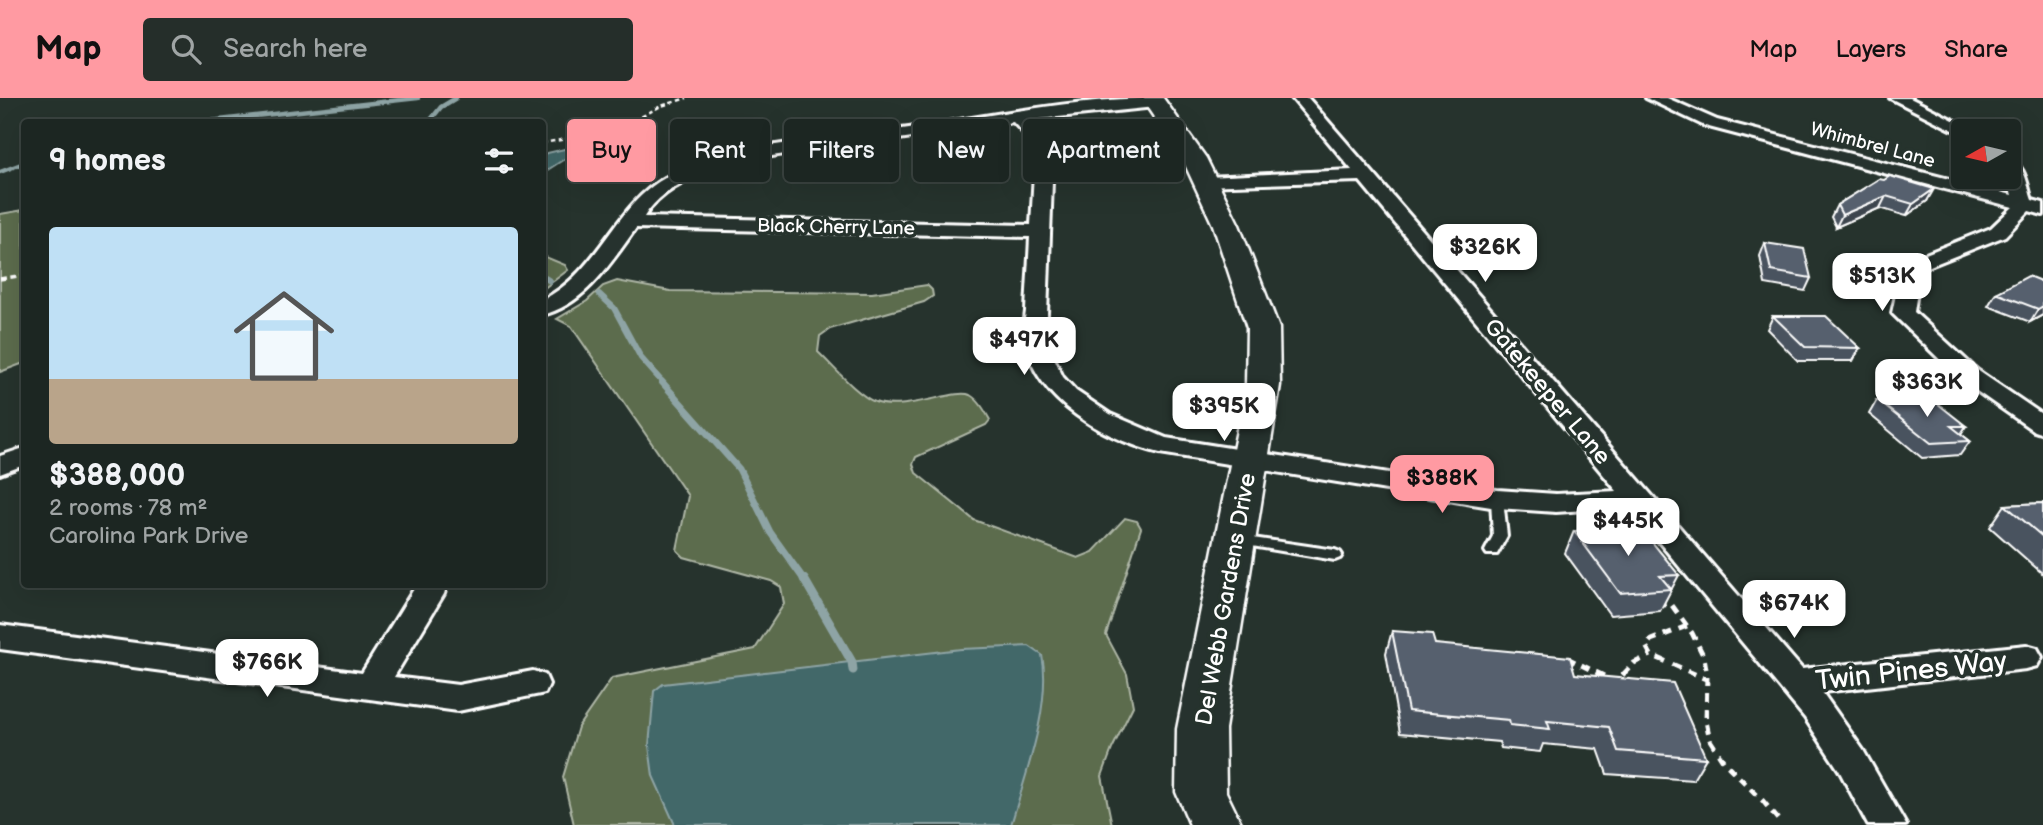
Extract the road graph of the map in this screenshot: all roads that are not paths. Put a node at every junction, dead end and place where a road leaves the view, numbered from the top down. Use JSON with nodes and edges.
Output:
{"nodes":[{"id":1,"x":1300,"y":98,"type":"edge"},
{"id":2,"x":1654,"y":98,"type":"edge"},
{"id":3,"x":1898,"y":98,"type":"edge"},
{"id":4,"x":1154,"y":100,"type":"edge"},
{"id":5,"x":1017,"y":117,"type":"junction"},
{"id":6,"x":1951,"y":123,"type":"edge"},
{"id":7,"x":1365,"y":175,"type":"junction"},
{"id":8,"x":1207,"y":182,"type":"junction"},
{"id":9,"x":2021,"y":184,"type":"edge"},
{"id":10,"x":2033,"y":207,"type":"edge"},
{"id":11,"x":631,"y":222,"type":"junction"},
{"id":12,"x":1041,"y":231,"type":"junction"},
{"id":13,"x":546,"y":307,"type":"edge"},
{"id":14,"x":2043,"y":426,"type":"edge"},
{"id":15,"x":21,"y":457,"type":"edge"},
{"id":16,"x":1250,"y":460,"type":"junction"},
{"id":17,"x":0,"y":466,"type":"edge"},
{"id":18,"x":1638,"y":498,"type":"junction"},
{"id":19,"x":1497,"y":499,"type":"junction"},
{"id":20,"x":1235,"y":539,"type":"junction"},
{"id":21,"x":1492,"y":551,"type":"dead end"},
{"id":22,"x":1335,"y":555,"type":"dead end"},
{"id":23,"x":431,"y":588,"type":"edge"},
{"id":24,"x":0,"y":636,"type":"edge"},
{"id":25,"x":2026,"y":657,"type":"dead end"},
{"id":26,"x":1795,"y":682,"type":"junction"},
{"id":27,"x":533,"y":684,"type":"dead end"},
{"id":28,"x":371,"y":686,"type":"junction"},
{"id":29,"x":1200,"y":814,"type":"edge"},
{"id":30,"x":1887,"y":825,"type":"edge"}],
"edges":[{"from":1,"to":7,"type":"street","name":"Gatekeeper Lane"},
{"from":2,"to":10,"type":"street","name":"Whimbrel Lane"},
{"from":3,"to":6,"type":"street"},
{"from":4,"to":5,"type":"street"},
{"from":4,"to":8,"type":"street","name":"Del Webb Gardens Drive"},
{"from":5,"to":11,"type":"street"},
{"from":5,"to":12,"type":"street"},
{"from":7,"to":8,"type":"street"},
{"from":7,"to":18,"type":"street","name":"Gatekeeper Lane"},
{"from":8,"to":16,"type":"street","name":"Del Webb Gardens Drive"},
{"from":9,"to":10,"type":"street"},
{"from":10,"to":14,"type":"street"},
{"from":11,"to":12,"type":"street","name":"Black Cherry Lane"},
{"from":11,"to":13,"type":"street"},
{"from":12,"to":16,"type":"street"},
{"from":15,"to":17,"type":"street"},
{"from":16,"to":19,"type":"street"},
{"from":16,"to":20,"type":"street","name":"Del Webb Gardens Drive"},
{"from":18,"to":19,"type":"street"},
{"from":18,"to":26,"type":"street","name":"Gatekeeper Lane"},
{"from":19,"to":21,"type":"lane"},
{"from":20,"to":22,"type":"lane"},
{"from":20,"to":29,"type":"street","name":"Del Webb Gardens Drive"},
{"from":23,"to":28,"type":"street"},
{"from":24,"to":28,"type":"street"},
{"from":25,"to":26,"type":"street","name":"Twin Pines Way"},
{"from":26,"to":30,"type":"street","name":"Gatekeeper Lane"},
{"from":27,"to":28,"type":"street"}]}
